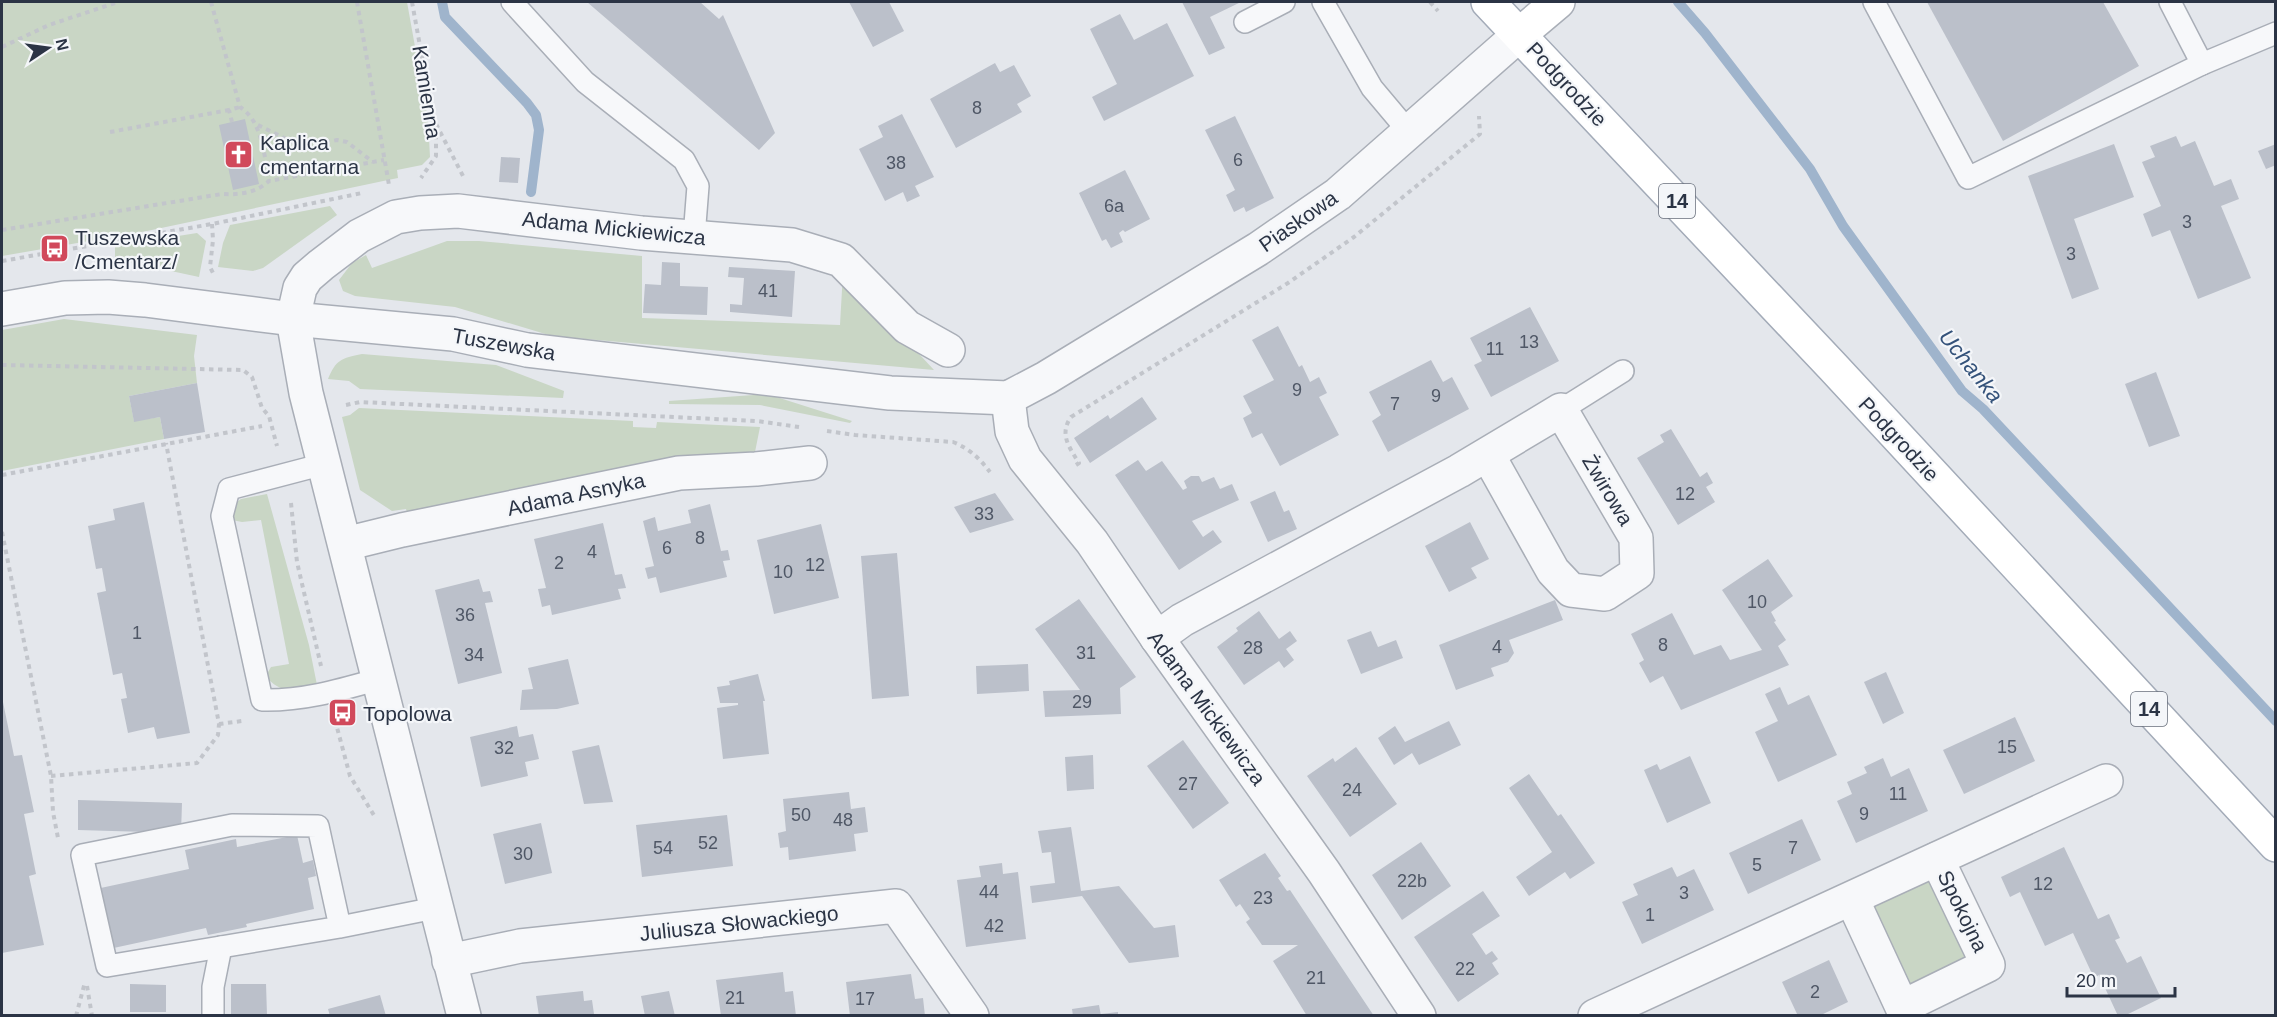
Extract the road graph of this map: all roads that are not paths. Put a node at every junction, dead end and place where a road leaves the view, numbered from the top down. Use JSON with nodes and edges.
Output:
{"nodes":[{"id":1,"x":512,"y":2,"type":"edge"},
{"id":2,"x":1284,"y":2,"type":"edge"},
{"id":3,"x":1323,"y":2,"type":"edge"},
{"id":4,"x":1488,"y":2,"type":"edge"},
{"id":5,"x":1558,"y":2,"type":"edge"},
{"id":6,"x":1874,"y":2,"type":"edge"},
{"id":7,"x":2170,"y":2,"type":"edge"},
{"id":8,"x":1245,"y":22,"type":"dead end"},
{"id":9,"x":2276,"y":33,"type":"edge"},
{"id":10,"x":1520,"y":34,"type":"junction"},
{"id":11,"x":2202,"y":64,"type":"junction"},
{"id":12,"x":1409,"y":132,"type":"junction"},
{"id":13,"x":694,"y":237,"type":"junction"},
{"id":14,"x":2,"y":309,"type":"edge"},
{"id":15,"x":293,"y":319,"type":"junction"},
{"id":16,"x":948,"y":350,"type":"dead end"},
{"id":17,"x":1623,"y":372,"type":"dead end"},
{"id":18,"x":1008,"y":398,"type":"junction"},
{"id":19,"x":1561,"y":410,"type":"junction"},
{"id":20,"x":1488,"y":455,"type":"junction"},
{"id":21,"x":810,"y":463,"type":"dead end"},
{"id":22,"x":324,"y":464,"type":"junction"},
{"id":23,"x":345,"y":544,"type":"junction"},
{"id":24,"x":1157,"y":638,"type":"junction"},
{"id":25,"x":379,"y":679,"type":"junction"},
{"id":26,"x":2106,"y":780,"type":"dead end"},
{"id":27,"x":2276,"y":845,"type":"edge"},
{"id":28,"x":1937,"y":859,"type":"junction"},
{"id":29,"x":1852,"y":899,"type":"junction"},
{"id":30,"x":435,"y":908,"type":"junction"},
{"id":31,"x":340,"y":927,"type":"junction"},
{"id":32,"x":221,"y":947,"type":"junction"},
{"id":33,"x":449,"y":961,"type":"junction"},
{"id":34,"x":208,"y":1013,"type":"edge"},
{"id":35,"x":464,"y":1016,"type":"edge"},
{"id":36,"x":972,"y":1016,"type":"edge"},
{"id":37,"x":1419,"y":1016,"type":"edge"},
{"id":38,"x":1595,"y":1016,"type":"edge"}],
"edges":[{"from":1,"to":13,"type":"lane"},
{"from":2,"to":8,"type":"lane"},
{"from":3,"to":12,"type":"lane"},
{"from":4,"to":10,"type":"main road","number":"14"},
{"from":5,"to":10,"type":"main road","name":"Piaskowa"},
{"from":6,"to":11,"type":"lane"},
{"from":7,"to":11,"type":"lane"},
{"from":9,"to":11,"type":"lane"},
{"from":10,"to":12,"type":"street","name":"Piaskowa"},
{"from":10,"to":27,"type":"main road","name":"Podgrodzie","number":"14"},
{"from":12,"to":18,"type":"street","name":"Piaskowa"},
{"from":13,"to":15,"type":"street","name":"Adama Mickiewicza"},
{"from":13,"to":16,"type":"street","name":"Adama Mickiewicza"},
{"from":14,"to":15,"type":"street","name":"Tuszewska"},
{"from":15,"to":18,"type":"street","name":"Tuszewska"},
{"from":15,"to":22,"type":"street"},
{"from":17,"to":19,"type":"lane"},
{"from":18,"to":24,"type":"street","name":"Adama Mickiewicza"},
{"from":19,"to":20,"type":"street"},
{"from":19,"to":20,"type":"street","name":"Żwirowa"},
{"from":20,"to":24,"type":"street"},
{"from":21,"to":23,"type":"street","name":"Adama Asnyka"},
{"from":22,"to":23,"type":"street"},
{"from":22,"to":25,"type":"lane"},
{"from":23,"to":25,"type":"street"},
{"from":24,"to":37,"type":"street","name":"Adama Mickiewicza"},
{"from":25,"to":30,"type":"street"},
{"from":26,"to":28,"type":"street","name":"Spokojna"},
{"from":28,"to":29,"type":"street","name":"Spokojna"},
{"from":28,"to":29,"type":"street","name":"Spokojna"},
{"from":29,"to":38,"type":"street","name":"Spokojna"},
{"from":30,"to":31,"type":"lane"},
{"from":30,"to":33,"type":"street"},
{"from":31,"to":32,"type":"lane"},
{"from":31,"to":32,"type":"lane"},
{"from":32,"to":34,"type":"lane"},
{"from":33,"to":35,"type":"street"},
{"from":33,"to":36,"type":"street","name":"Juliusza Słowackiego"}]}
